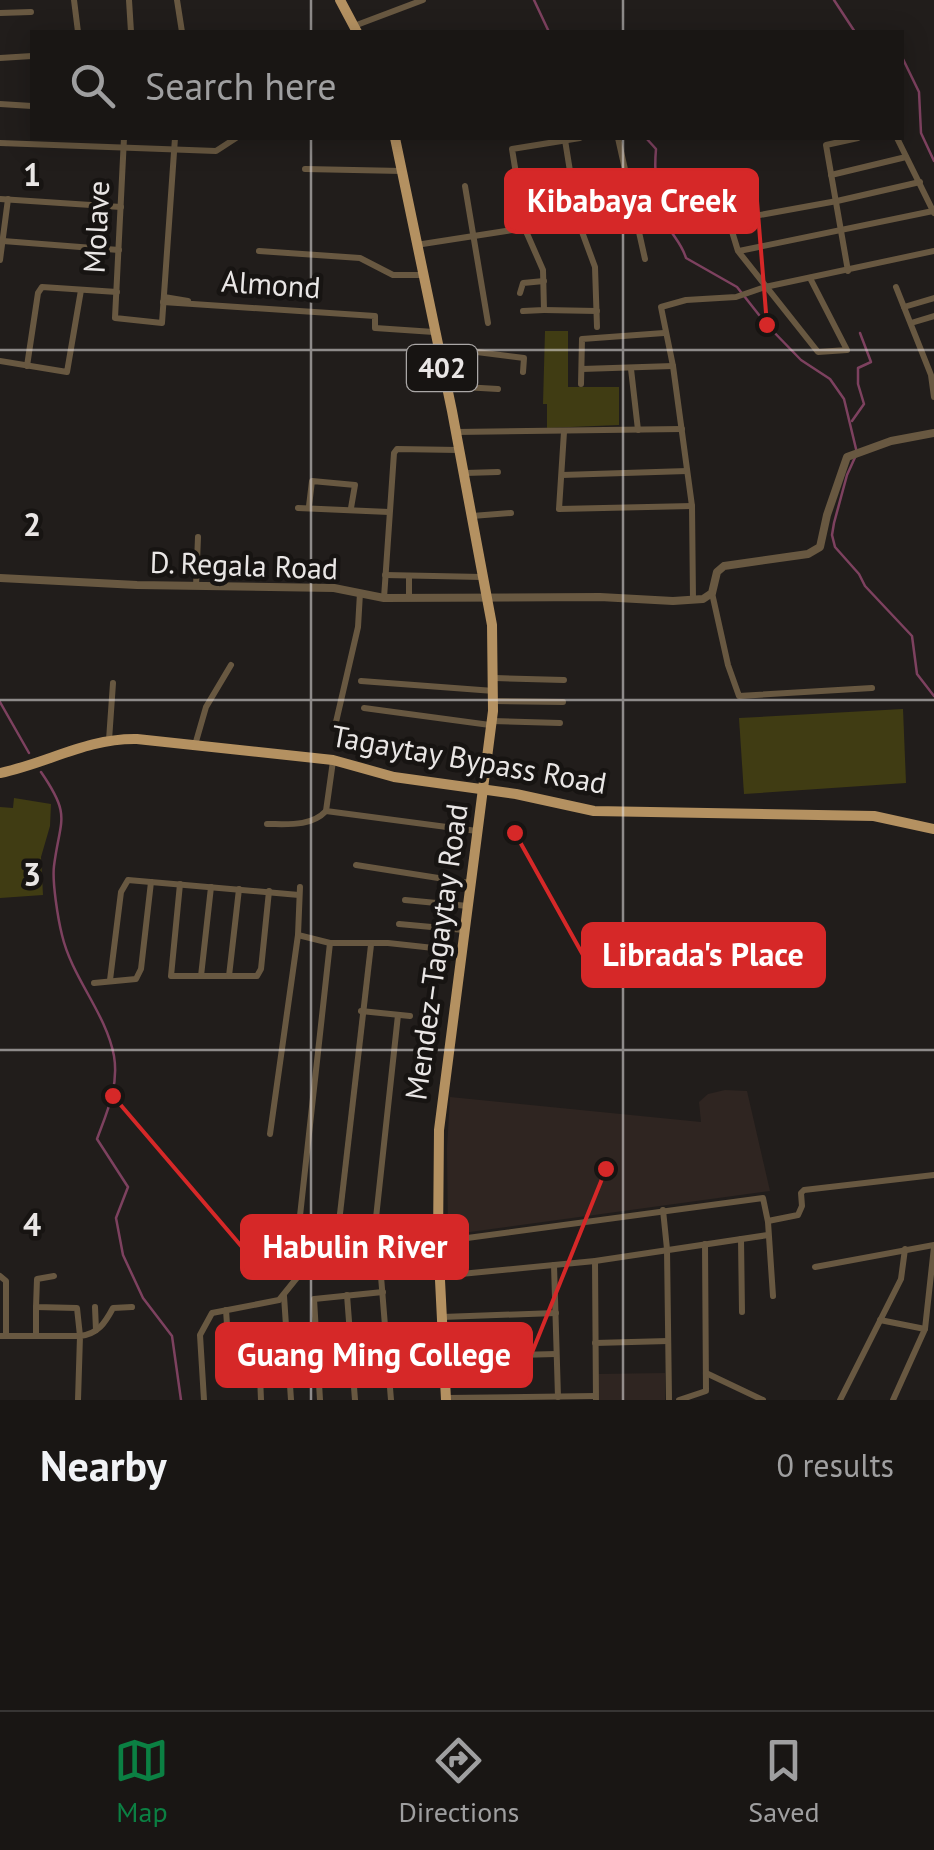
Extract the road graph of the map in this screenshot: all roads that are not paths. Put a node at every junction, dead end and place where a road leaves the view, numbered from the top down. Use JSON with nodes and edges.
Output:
{"nodes":[{"id":1,"x":74,"y":0,"type":"edge"},
{"id":2,"x":129,"y":0,"type":"edge"},
{"id":3,"x":177,"y":0,"type":"edge"},
{"id":4,"x":355,"y":0,"type":"edge"},
{"id":5,"x":423,"y":0,"type":"edge"},
{"id":6,"x":341,"y":3,"type":"edge"},
{"id":7,"x":31,"y":12,"type":"dead end"},
{"id":8,"x":0,"y":13,"type":"edge"},
{"id":9,"x":78,"y":30,"type":"edge"},
{"id":10,"x":131,"y":30,"type":"edge"},
{"id":11,"x":182,"y":30,"type":"edge"},
{"id":12,"x":355,"y":30,"type":"edge"},
{"id":13,"x":30,"y":56,"type":"edge"},
{"id":14,"x":0,"y":58,"type":"edge"},
{"id":15,"x":0,"y":104,"type":"edge"},
{"id":16,"x":30,"y":106,"type":"edge"},
{"id":17,"x":124,"y":140,"type":"edge"},
{"id":18,"x":175,"y":140,"type":"edge"},
{"id":19,"x":233,"y":140,"type":"edge"},
{"id":20,"x":395,"y":140,"type":"edge"},
{"id":21,"x":565,"y":140,"type":"joint"},
{"id":22,"x":618,"y":140,"type":"edge"},
{"id":23,"x":898,"y":140,"type":"edge"},
{"id":24,"x":828,"y":141,"type":"edge"},
{"id":25,"x":78,"y":142,"type":"edge"},
{"id":26,"x":0,"y":143,"type":"edge"},
{"id":27,"x":124,"y":148,"type":"junction"},
{"id":28,"x":174,"y":150,"type":"junction"},
{"id":29,"x":906,"y":157,"type":"junction"},
{"id":30,"x":306,"y":169,"type":"dead end"},
{"id":31,"x":402,"y":171,"type":"junction"},
{"id":32,"x":831,"y":175,"type":"junction"},
{"id":33,"x":920,"y":182,"type":"junction"},
{"id":34,"x":465,"y":186,"type":"dead end"},
{"id":35,"x":718,"y":189,"type":"dead end"},
{"id":36,"x":4,"y":199,"type":"edge"},
{"id":37,"x":837,"y":202,"type":"junction"},
{"id":38,"x":121,"y":207,"type":"junction"},
{"id":39,"x":647,"y":209,"type":"dead end"},
{"id":40,"x":633,"y":210,"type":"junction"},
{"id":41,"x":934,"y":212,"type":"edge"},
{"id":42,"x":578,"y":221,"type":"junction"},
{"id":43,"x":727,"y":221,"type":"junction"},
{"id":44,"x":525,"y":229,"type":"junction"},
{"id":45,"x":842,"y":231,"type":"junction"},
{"id":46,"x":472,"y":236,"type":"junction"},
{"id":47,"x":3,"y":240,"type":"junction"},
{"id":48,"x":416,"y":245,"type":"junction"},
{"id":49,"x":119,"y":250,"type":"junction"},
{"id":50,"x":934,"y":250,"type":"edge"},
{"id":51,"x":259,"y":251,"type":"dead end"},
{"id":52,"x":738,"y":251,"type":"junction"},
{"id":53,"x":645,"y":259,"type":"dead end"},
{"id":54,"x":0,"y":260,"type":"edge"},
{"id":55,"x":848,"y":271,"type":"junction"},
{"id":56,"x":422,"y":276,"type":"junction"},
{"id":57,"x":810,"y":278,"type":"junction"},
{"id":58,"x":544,"y":281,"type":"junction"},
{"id":59,"x":765,"y":287,"type":"junction"},
{"id":60,"x":896,"y":287,"type":"dead end"},
{"id":61,"x":81,"y":290,"type":"junction"},
{"id":62,"x":117,"y":292,"type":"junction"},
{"id":63,"x":520,"y":294,"type":"dead end"},
{"id":64,"x":655,"y":297,"type":"dead end"},
{"id":65,"x":934,"y":298,"type":"edge"},
{"id":66,"x":164,"y":299,"type":"junction"},
{"id":67,"x":661,"y":307,"type":"junction"},
{"id":68,"x":904,"y":307,"type":"junction"},
{"id":69,"x":523,"y":310,"type":"dead end"},
{"id":70,"x":544,"y":310,"type":"junction"},
{"id":71,"x":597,"y":312,"type":"junction"},
{"id":72,"x":934,"y":316,"type":"edge"},
{"id":73,"x":910,"y":322,"type":"junction"},
{"id":74,"x":488,"y":323,"type":"dead end"},
{"id":75,"x":597,"y":326,"type":"dead end"},
{"id":76,"x":434,"y":332,"type":"junction"},
{"id":77,"x":664,"y":333,"type":"junction"},
{"id":78,"x":438,"y":353,"type":"junction"},
{"id":79,"x":0,"y":362,"type":"edge"},
{"id":80,"x":28,"y":366,"type":"junction"},
{"id":81,"x":673,"y":366,"type":"junction"},
{"id":82,"x":582,"y":369,"type":"junction"},
{"id":83,"x":632,"y":369,"type":"junction"},
{"id":84,"x":523,"y":372,"type":"dead end"},
{"id":85,"x":581,"y":384,"type":"dead end"},
{"id":86,"x":446,"y":386,"type":"junction"},
{"id":87,"x":498,"y":389,"type":"dead end"},
{"id":88,"x":934,"y":396,"type":"edge"},
{"id":89,"x":682,"y":429,"type":"junction"},
{"id":90,"x":638,"y":430,"type":"junction"},
{"id":91,"x":456,"y":432,"type":"junction"},
{"id":92,"x":564,"y":432,"type":"junction"},
{"id":93,"x":934,"y":432,"type":"edge"},
{"id":94,"x":460,"y":450,"type":"junction"},
{"id":95,"x":687,"y":471,"type":"junction"},
{"id":96,"x":498,"y":472,"type":"dead end"},
{"id":97,"x":464,"y":473,"type":"junction"},
{"id":98,"x":562,"y":475,"type":"junction"},
{"id":99,"x":309,"y":506,"type":"junction"},
{"id":100,"x":692,"y":506,"type":"junction"},
{"id":101,"x":298,"y":508,"type":"dead end"},
{"id":102,"x":351,"y":508,"type":"junction"},
{"id":103,"x":389,"y":512,"type":"junction"},
{"id":104,"x":511,"y":514,"type":"dead end"},
{"id":105,"x":472,"y":516,"type":"junction"},
{"id":106,"x":198,"y":536,"type":"dead end"},
{"id":107,"x":385,"y":575,"type":"junction"},
{"id":108,"x":409,"y":576,"type":"junction"},
{"id":109,"x":484,"y":577,"type":"junction"},
{"id":110,"x":0,"y":578,"type":"edge"},
{"id":111,"x":196,"y":586,"type":"junction"},
{"id":112,"x":360,"y":593,"type":"junction"},
{"id":113,"x":712,"y":594,"type":"junction"},
{"id":114,"x":384,"y":598,"type":"junction"},
{"id":115,"x":409,"y":598,"type":"junction"},
{"id":116,"x":487,"y":598,"type":"junction"},
{"id":117,"x":693,"y":599,"type":"junction"},
{"id":118,"x":232,"y":665,"type":"dead end"},
{"id":119,"x":495,"y":678,"type":"junction"},
{"id":120,"x":564,"y":680,"type":"dead end"},
{"id":121,"x":361,"y":681,"type":"dead end"},
{"id":122,"x":113,"y":683,"type":"dead end"},
{"id":123,"x":872,"y":688,"type":"dead end"},
{"id":124,"x":495,"y":696,"type":"junction"},
{"id":125,"x":563,"y":702,"type":"dead end"},
{"id":126,"x":364,"y":708,"type":"dead end"},
{"id":127,"x":336,"y":722,"type":"dead end"},
{"id":128,"x":492,"y":723,"type":"junction"},
{"id":129,"x":560,"y":723,"type":"dead end"},
{"id":130,"x":109,"y":740,"type":"junction"},
{"id":131,"x":196,"y":745,"type":"junction"},
{"id":132,"x":333,"y":760,"type":"junction"},
{"id":133,"x":0,"y":773,"type":"edge"},
{"id":134,"x":484,"y":790,"type":"junction"},
{"id":135,"x":326,"y":811,"type":"junction"},
{"id":136,"x":267,"y":824,"type":"dead end"},
{"id":137,"x":934,"y":829,"type":"edge"},
{"id":138,"x":478,"y":832,"type":"junction"},
{"id":139,"x":356,"y":866,"type":"dead end"},
{"id":140,"x":150,"y":882,"type":"junction"},
{"id":141,"x":471,"y":883,"type":"junction"},
{"id":142,"x":180,"y":884,"type":"junction"},
{"id":143,"x":211,"y":887,"type":"junction"},
{"id":144,"x":239,"y":889,"type":"junction"},
{"id":145,"x":269,"y":892,"type":"junction"},
{"id":146,"x":405,"y":900,"type":"dead end"},
{"id":147,"x":468,"y":906,"type":"junction"},
{"id":148,"x":399,"y":924,"type":"dead end"},
{"id":149,"x":464,"y":930,"type":"junction"},
{"id":150,"x":298,"y":935,"type":"junction"},
{"id":151,"x":330,"y":943,"type":"junction"},
{"id":152,"x":371,"y":945,"type":"junction"},
{"id":153,"x":461,"y":951,"type":"junction"},
{"id":154,"x":201,"y":976,"type":"junction"},
{"id":155,"x":229,"y":976,"type":"junction"},
{"id":156,"x":110,"y":980,"type":"junction"},
{"id":157,"x":94,"y":983,"type":"dead end"},
{"id":158,"x":361,"y":1012,"type":"junction"},
{"id":159,"x":398,"y":1015,"type":"junction"},
{"id":160,"x":410,"y":1016,"type":"dead end"},
{"id":161,"x":270,"y":1134,"type":"dead end"},
{"id":162,"x":934,"y":1175,"type":"edge"},
{"id":163,"x":663,"y":1210,"type":"junction"},
{"id":164,"x":768,"y":1222,"type":"junction"},
{"id":165,"x":338,"y":1231,"type":"junction"},
{"id":166,"x":768,"y":1235,"type":"junction"},
{"id":167,"x":741,"y":1239,"type":"junction"},
{"id":168,"x":434,"y":1241,"type":"junction"},
{"id":169,"x":705,"y":1244,"type":"junction"},
{"id":170,"x":934,"y":1246,"type":"edge"},
{"id":171,"x":667,"y":1249,"type":"junction"},
{"id":172,"x":904,"y":1249,"type":"junction"},
{"id":173,"x":595,"y":1261,"type":"junction"},
{"id":174,"x":380,"y":1264,"type":"junction"},
{"id":175,"x":554,"y":1265,"type":"junction"},
{"id":176,"x":815,"y":1267,"type":"dead end"},
{"id":177,"x":0,"y":1276,"type":"edge"},
{"id":178,"x":54,"y":1276,"type":"dead end"},
{"id":179,"x":440,"y":1276,"type":"junction"},
{"id":180,"x":382,"y":1292,"type":"junction"},
{"id":181,"x":284,"y":1294,"type":"junction"},
{"id":182,"x":347,"y":1296,"type":"junction"},
{"id":183,"x":772,"y":1296,"type":"dead end"},
{"id":184,"x":95,"y":1306,"type":"dead end"},
{"id":185,"x":132,"y":1306,"type":"dead end"},
{"id":186,"x":36,"y":1307,"type":"junction"},
{"id":187,"x":226,"y":1310,"type":"junction"},
{"id":188,"x":742,"y":1312,"type":"dead end"},
{"id":189,"x":556,"y":1313,"type":"junction"},
{"id":190,"x":442,"y":1317,"type":"junction"},
{"id":191,"x":3,"y":1318,"type":"edge"},
{"id":192,"x":880,"y":1320,"type":"junction"},
{"id":193,"x":258,"y":1327,"type":"dead end"},
{"id":194,"x":925,"y":1329,"type":"junction"},
{"id":195,"x":97,"y":1331,"type":"junction"},
{"id":196,"x":36,"y":1335,"type":"junction"},
{"id":197,"x":3,"y":1336,"type":"edge"},
{"id":198,"x":80,"y":1336,"type":"junction"},
{"id":199,"x":668,"y":1340,"type":"junction"},
{"id":200,"x":595,"y":1343,"type":"junction"},
{"id":201,"x":556,"y":1354,"type":"junction"},
{"id":202,"x":444,"y":1357,"type":"junction"},
{"id":203,"x":706,"y":1373,"type":"junction"},
{"id":204,"x":231,"y":1382,"type":"dead end"},
{"id":205,"x":558,"y":1397,"type":"junction"},
{"id":206,"x":596,"y":1398,"type":"edge"},
{"id":207,"x":446,"y":1399,"type":"edge"},
{"id":208,"x":78,"y":1400,"type":"edge"},
{"id":209,"x":204,"y":1400,"type":"edge"},
{"id":210,"x":261,"y":1400,"type":"edge"},
{"id":211,"x":291,"y":1400,"type":"edge"},
{"id":212,"x":320,"y":1400,"type":"edge"},
{"id":213,"x":355,"y":1400,"type":"edge"},
{"id":214,"x":391,"y":1400,"type":"edge"},
{"id":215,"x":669,"y":1400,"type":"edge"},
{"id":216,"x":678,"y":1400,"type":"edge"},
{"id":217,"x":763,"y":1400,"type":"edge"},
{"id":218,"x":840,"y":1400,"type":"edge"},
{"id":219,"x":893,"y":1400,"type":"edge"}],
"edges":[{"from":1,"to":9,"type":"street"},
{"from":2,"to":10,"type":"street"},
{"from":3,"to":11,"type":"street"},
{"from":4,"to":6,"type":"street"},
{"from":5,"to":12,"type":"street"},
{"from":6,"to":12,"type":"main road"},
{"from":7,"to":8,"type":"street"},
{"from":13,"to":14,"type":"street"},
{"from":15,"to":16,"type":"street"},
{"from":17,"to":27,"type":"street","name":"Molave"},
{"from":18,"to":28,"type":"street"},
{"from":19,"to":28,"type":"street"},
{"from":20,"to":31,"type":"main road","number":"402"},
{"from":21,"to":42,"type":"street"},
{"from":21,"to":44,"type":"street"},
{"from":22,"to":40,"type":"street"},
{"from":23,"to":29,"type":"street"},
{"from":24,"to":32,"type":"street"},
{"from":25,"to":26,"type":"street"},
{"from":25,"to":27,"type":"street"},
{"from":27,"to":28,"type":"street"},
{"from":27,"to":38,"type":"street","name":"Molave"},
{"from":28,"to":66,"type":"street"},
{"from":29,"to":32,"type":"street"},
{"from":29,"to":33,"type":"street"},
{"from":30,"to":31,"type":"street"},
{"from":31,"to":48,"type":"main road","number":"402"},
{"from":32,"to":37,"type":"street"},
{"from":33,"to":37,"type":"street"},
{"from":33,"to":41,"type":"street"},
{"from":34,"to":46,"type":"street"},
{"from":35,"to":43,"type":"street"},
{"from":36,"to":38,"type":"street"},
{"from":36,"to":47,"type":"street"},
{"from":37,"to":43,"type":"street"},
{"from":37,"to":45,"type":"street"},
{"from":38,"to":49,"type":"street","name":"Molave"},
{"from":39,"to":40,"type":"street"},
{"from":40,"to":42,"type":"street"},
{"from":40,"to":53,"type":"street"},
{"from":41,"to":45,"type":"street"},
{"from":42,"to":44,"type":"street"},
{"from":42,"to":71,"type":"street"},
{"from":43,"to":52,"type":"street"},
{"from":44,"to":46,"type":"street"},
{"from":44,"to":58,"type":"street"},
{"from":45,"to":52,"type":"street"},
{"from":45,"to":55,"type":"street"},
{"from":46,"to":48,"type":"street"},
{"from":46,"to":74,"type":"street"},
{"from":47,"to":49,"type":"street"},
{"from":47,"to":54,"type":"street"},
{"from":48,"to":56,"type":"main road","number":"402"},
{"from":49,"to":62,"type":"street","name":"Molave"},
{"from":50,"to":55,"type":"street"},
{"from":51,"to":56,"type":"street"},
{"from":52,"to":59,"type":"street"},
{"from":55,"to":57,"type":"street"},
{"from":56,"to":76,"type":"main road","number":"402"},
{"from":57,"to":59,"type":"street"},
{"from":57,"to":59,"type":"street"},
{"from":58,"to":63,"type":"street"},
{"from":58,"to":70,"type":"street"},
{"from":59,"to":67,"type":"street"},
{"from":60,"to":68,"type":"street"},
{"from":61,"to":62,"type":"street"},
{"from":61,"to":80,"type":"street"},
{"from":61,"to":80,"type":"street"},
{"from":62,"to":66,"type":"street","name":"Molave"},
{"from":64,"to":67,"type":"street"},
{"from":65,"to":68,"type":"street"},
{"from":66,"to":76,"type":"street","name":"Almond"},
{"from":67,"to":77,"type":"street"},
{"from":68,"to":73,"type":"street"},
{"from":69,"to":70,"type":"street"},
{"from":70,"to":71,"type":"street"},
{"from":71,"to":75,"type":"street"},
{"from":72,"to":73,"type":"street"},
{"from":73,"to":88,"type":"street"},
{"from":76,"to":78,"type":"main road","number":"402"},
{"from":77,"to":81,"type":"street"},
{"from":77,"to":82,"type":"street"},
{"from":78,"to":84,"type":"street"},
{"from":78,"to":86,"type":"main road","number":"402"},
{"from":79,"to":80,"type":"street"},
{"from":81,"to":83,"type":"street"},
{"from":81,"to":89,"type":"street"},
{"from":82,"to":83,"type":"street"},
{"from":82,"to":85,"type":"street"},
{"from":83,"to":90,"type":"street"},
{"from":86,"to":87,"type":"street"},
{"from":86,"to":91,"type":"main road","number":"402"},
{"from":89,"to":90,"type":"street"},
{"from":89,"to":95,"type":"street"},
{"from":90,"to":92,"type":"street"},
{"from":91,"to":92,"type":"street"},
{"from":91,"to":94,"type":"main road","number":"402"},
{"from":92,"to":98,"type":"street"},
{"from":93,"to":113,"type":"street"},
{"from":94,"to":97,"type":"main road","number":"402"},
{"from":94,"to":103,"type":"street"},
{"from":95,"to":98,"type":"street"},
{"from":95,"to":100,"type":"street"},
{"from":96,"to":97,"type":"street"},
{"from":97,"to":105,"type":"main road","number":"402"},
{"from":98,"to":100,"type":"street"},
{"from":99,"to":101,"type":"street"},
{"from":99,"to":102,"type":"street"},
{"from":99,"to":102,"type":"street"},
{"from":100,"to":117,"type":"street"},
{"from":102,"to":103,"type":"street"},
{"from":103,"to":107,"type":"street"},
{"from":104,"to":105,"type":"street"},
{"from":105,"to":109,"type":"main road","number":"402"},
{"from":106,"to":111,"type":"street"},
{"from":107,"to":108,"type":"street"},
{"from":107,"to":114,"type":"street"},
{"from":108,"to":109,"type":"street"},
{"from":108,"to":115,"type":"street"},
{"from":109,"to":116,"type":"main road","number":"402"},
{"from":110,"to":111,"type":"street","name":"D. Regala Road"},
{"from":111,"to":112,"type":"street","name":"D. Regala Road"},
{"from":112,"to":114,"type":"street","name":"D. Regala Road"},
{"from":112,"to":127,"type":"street"},
{"from":113,"to":117,"type":"street","name":"D. Regala Road"},
{"from":113,"to":123,"type":"street"},
{"from":114,"to":115,"type":"street","name":"D. Regala Road"},
{"from":115,"to":116,"type":"street","name":"D. Regala Road"},
{"from":116,"to":117,"type":"street","name":"D. Regala Road"},
{"from":116,"to":119,"type":"main road","name":"Mendez–Tagaytay Road","number":"402"},
{"from":118,"to":131,"type":"street"},
{"from":119,"to":120,"type":"street"},
{"from":119,"to":124,"type":"main road","name":"Mendez–Tagaytay Road","number":"402"},
{"from":121,"to":124,"type":"street"},
{"from":122,"to":130,"type":"street"},
{"from":124,"to":125,"type":"street"},
{"from":124,"to":128,"type":"main road","name":"Mendez–Tagaytay Road","number":"402"},
{"from":126,"to":128,"type":"street"},
{"from":128,"to":129,"type":"street"},
{"from":128,"to":134,"type":"main road","name":"Mendez–Tagaytay Road","number":"402"},
{"from":130,"to":131,"type":"main road","name":"Tagaytay Bypass Road"},
{"from":130,"to":133,"type":"main road","name":"Tagaytay Bypass Road"},
{"from":131,"to":132,"type":"main road","name":"Tagaytay Bypass Road"},
{"from":132,"to":134,"type":"main road","name":"Tagaytay Bypass Road"},
{"from":132,"to":135,"type":"street"},
{"from":134,"to":137,"type":"main road","name":"Tagaytay Bypass Road"},
{"from":134,"to":138,"type":"main road","name":"Mendez–Tagaytay Road","number":"402"},
{"from":135,"to":136,"type":"street"},
{"from":135,"to":138,"type":"street"},
{"from":138,"to":141,"type":"main road","name":"Mendez–Tagaytay Road","number":"402"},
{"from":139,"to":141,"type":"street"},
{"from":140,"to":142,"type":"street"},
{"from":140,"to":156,"type":"street"},
{"from":140,"to":156,"type":"street"},
{"from":141,"to":147,"type":"main road","name":"Mendez–Tagaytay Road","number":"402"},
{"from":142,"to":143,"type":"street"},
{"from":142,"to":154,"type":"street"},
{"from":143,"to":144,"type":"street"},
{"from":143,"to":154,"type":"street"},
{"from":144,"to":145,"type":"street"},
{"from":144,"to":155,"type":"street"},
{"from":145,"to":150,"type":"street"},
{"from":145,"to":155,"type":"street"},
{"from":146,"to":147,"type":"street"},
{"from":147,"to":149,"type":"main road","name":"Mendez–Tagaytay Road","number":"402"},
{"from":148,"to":149,"type":"street"},
{"from":149,"to":153,"type":"main road","name":"Mendez–Tagaytay Road","number":"402"},
{"from":150,"to":151,"type":"street"},
{"from":150,"to":161,"type":"street"},
{"from":151,"to":152,"type":"street"},
{"from":151,"to":165,"type":"street"},
{"from":152,"to":153,"type":"street"},
{"from":152,"to":158,"type":"street"},
{"from":153,"to":168,"type":"main road","name":"Mendez–Tagaytay Road","number":"402"},
{"from":154,"to":155,"type":"street"},
{"from":156,"to":157,"type":"street"},
{"from":158,"to":159,"type":"street"},
{"from":158,"to":165,"type":"street"},
{"from":159,"to":160,"type":"street"},
{"from":159,"to":165,"type":"street"},
{"from":162,"to":164,"type":"street"},
{"from":163,"to":164,"type":"street"},
{"from":163,"to":168,"type":"street"},
{"from":163,"to":171,"type":"street"},
{"from":164,"to":166,"type":"street"},
{"from":166,"to":167,"type":"street"},
{"from":166,"to":183,"type":"street"},
{"from":167,"to":169,"type":"street"},
{"from":167,"to":188,"type":"street"},
{"from":168,"to":174,"type":"street"},
{"from":168,"to":179,"type":"main road","name":"Mendez–Tagaytay Road","number":"402"},
{"from":169,"to":171,"type":"street"},
{"from":169,"to":203,"type":"street"},
{"from":170,"to":172,"type":"street"},
{"from":170,"to":194,"type":"street"},
{"from":171,"to":173,"type":"street"},
{"from":171,"to":199,"type":"street"},
{"from":172,"to":176,"type":"street"},
{"from":172,"to":192,"type":"street"},
{"from":173,"to":175,"type":"street"},
{"from":173,"to":200,"type":"street"},
{"from":174,"to":180,"type":"street"},
{"from":174,"to":181,"type":"street"},
{"from":175,"to":179,"type":"street"},
{"from":175,"to":189,"type":"street"},
{"from":177,"to":191,"type":"street"},
{"from":178,"to":186,"type":"street"},
{"from":179,"to":190,"type":"main road","number":"402"},
{"from":180,"to":182,"type":"street"},
{"from":180,"to":214,"type":"street"},
{"from":181,"to":187,"type":"street"},
{"from":181,"to":211,"type":"street"},
{"from":182,"to":212,"type":"street"},
{"from":182,"to":213,"type":"street"},
{"from":184,"to":195,"type":"street"},
{"from":185,"to":195,"type":"street"},
{"from":186,"to":196,"type":"street"},
{"from":186,"to":198,"type":"street"},
{"from":187,"to":204,"type":"street"},
{"from":187,"to":209,"type":"street"},
{"from":189,"to":190,"type":"street"},
{"from":189,"to":201,"type":"street"},
{"from":190,"to":202,"type":"main road","number":"402"},
{"from":191,"to":197,"type":"street"},
{"from":192,"to":194,"type":"street"},
{"from":192,"to":218,"type":"street"},
{"from":193,"to":210,"type":"street"},
{"from":194,"to":219,"type":"street"},
{"from":195,"to":198,"type":"street"},
{"from":196,"to":197,"type":"street"},
{"from":196,"to":198,"type":"street"},
{"from":198,"to":208,"type":"street"},
{"from":199,"to":200,"type":"street"},
{"from":199,"to":215,"type":"street"},
{"from":200,"to":206,"type":"street"},
{"from":201,"to":202,"type":"street"},
{"from":201,"to":205,"type":"street"},
{"from":202,"to":207,"type":"main road","number":"402"},
{"from":203,"to":216,"type":"street"},
{"from":203,"to":217,"type":"street"},
{"from":205,"to":206,"type":"street"},
{"from":205,"to":207,"type":"street"}]}
